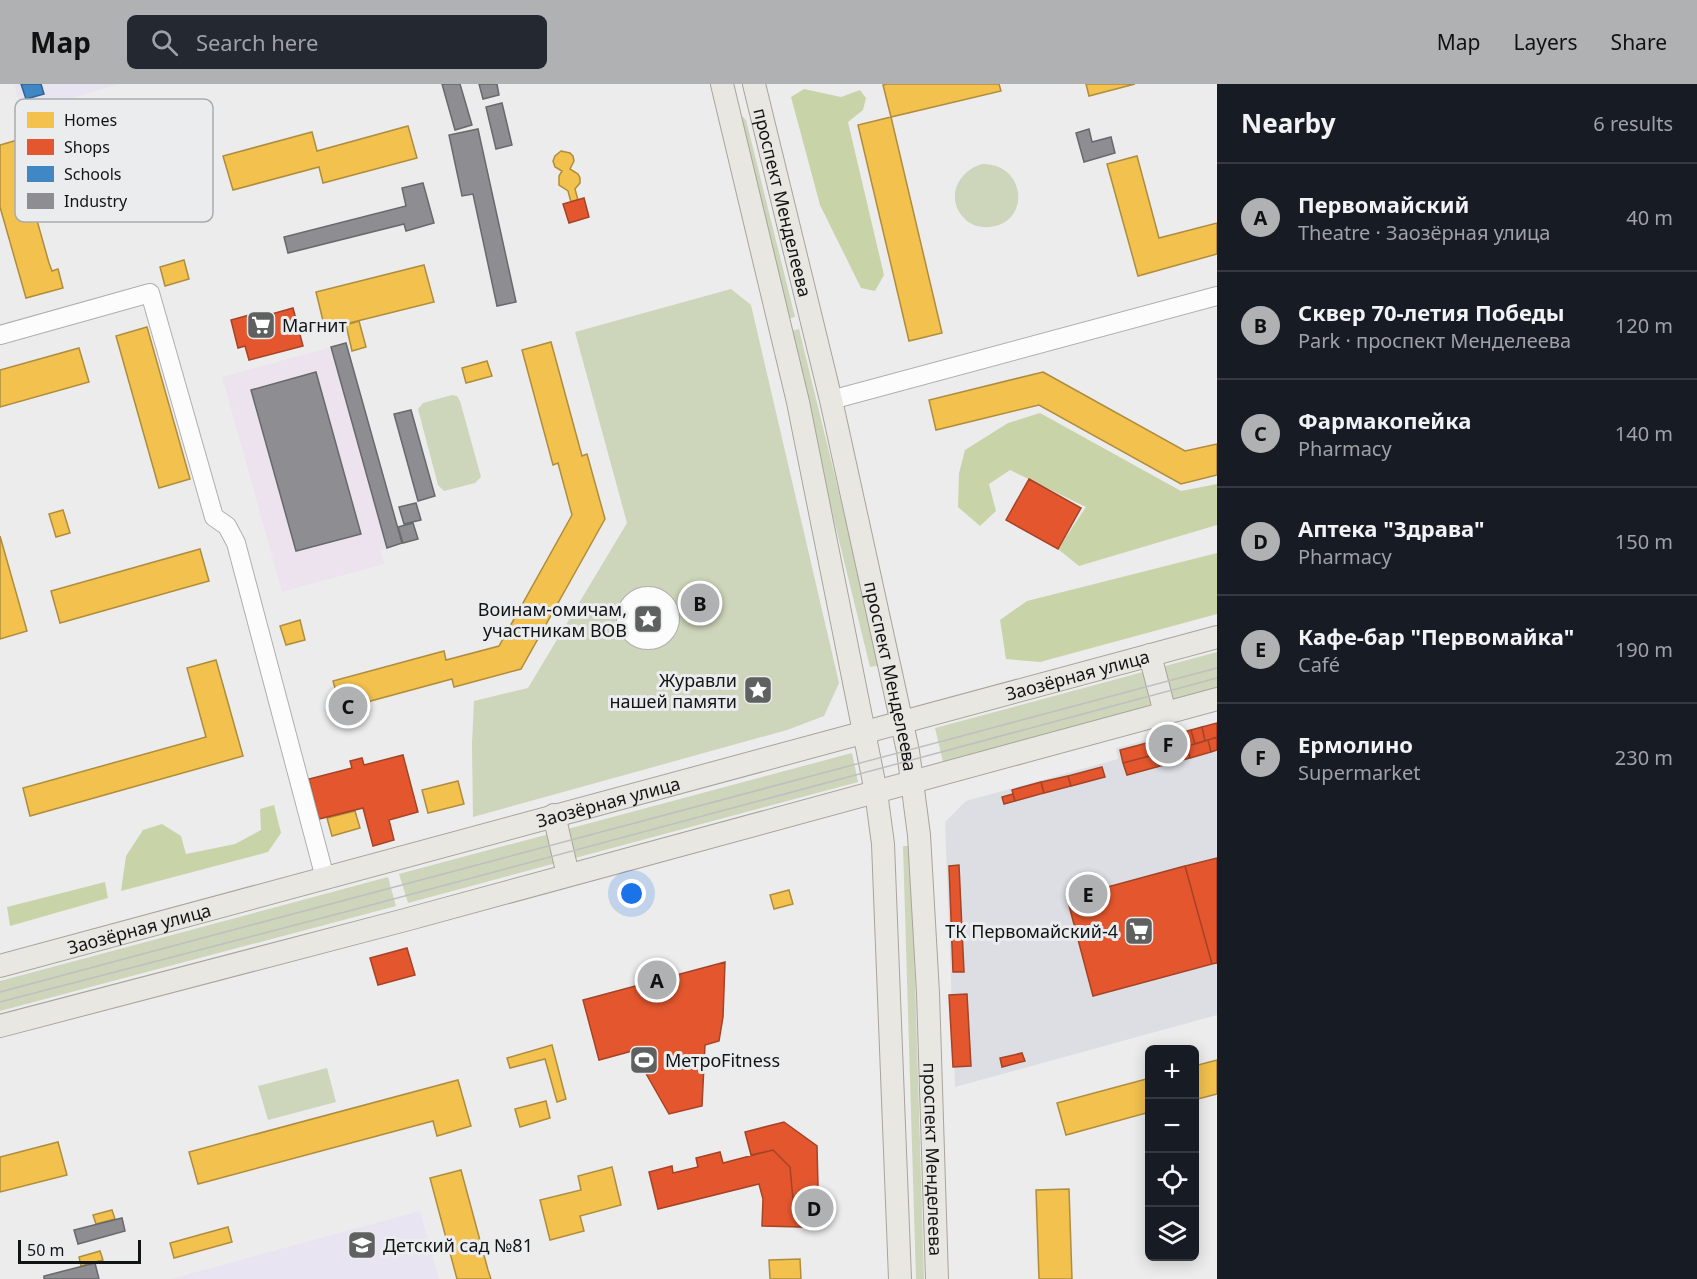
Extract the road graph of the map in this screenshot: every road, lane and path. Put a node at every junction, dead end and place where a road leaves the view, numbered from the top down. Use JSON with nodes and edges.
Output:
{"nodes":[{"id":1,"x":755,"y":87,"type":"edge"},
{"id":2,"x":724,"y":91,"type":"edge"},
{"id":3,"x":1217,"y":296,"type":"edge"},
{"id":4,"x":0,"y":335,"type":"edge"},
{"id":5,"x":831,"y":400,"type":"junction"},
{"id":6,"x":1217,"y":637,"type":"edge"},
{"id":7,"x":1150,"y":655,"type":"junction"},
{"id":8,"x":1217,"y":699,"type":"edge"},
{"id":9,"x":1165,"y":713,"type":"junction"},
{"id":10,"x":902,"y":722,"type":"junction"},
{"id":11,"x":865,"y":732,"type":"junction"},
{"id":12,"x":913,"y":782,"type":"junction"},
{"id":13,"x":876,"y":792,"type":"junction"},
{"id":14,"x":554,"y":815,"type":"junction"},
{"id":15,"x":568,"y":874,"type":"junction"},
{"id":16,"x":325,"y":878,"type":"junction"},
{"id":17,"x":0,"y":966,"type":"edge"},
{"id":18,"x":0,"y":1026,"type":"edge"},
{"id":19,"x":900,"y":1279,"type":"edge"},
{"id":20,"x":937,"y":1279,"type":"edge"}],
"edges":[{"from":1,"to":2,"type":"main road"},
{"from":1,"to":5,"type":"main road","name":"проспект Менделеева"},
{"from":2,"to":11,"type":"main road","name":"проспект Менделеева"},
{"from":3,"to":5,"type":"street"},
{"from":4,"to":16,"type":"street"},
{"from":5,"to":10,"type":"main road","name":"проспект Менделеева"},
{"from":6,"to":7,"type":"main road","name":"Заозёрная улица"},
{"from":7,"to":9,"type":"main road"},
{"from":7,"to":10,"type":"main road","name":"Заозёрная улица"},
{"from":8,"to":9,"type":"main road"},
{"from":9,"to":12,"type":"main road"},
{"from":10,"to":11,"type":"main road","name":"Заозёрная улица"},
{"from":10,"to":12,"type":"main road","name":"проспект Менделеева"},
{"from":11,"to":13,"type":"main road","name":"проспект Менделеева"},
{"from":11,"to":14,"type":"main road","name":"Заозёрная улица"},
{"from":12,"to":13,"type":"main road"},
{"from":12,"to":20,"type":"main road","name":"проспект Менделеева"},
{"from":13,"to":15,"type":"main road"},
{"from":13,"to":19,"type":"main road","name":"проспект Менделеева"},
{"from":14,"to":15,"type":"main road"},
{"from":14,"to":16,"type":"main road","name":"Заозёрная улица"},
{"from":15,"to":18,"type":"main road"},
{"from":16,"to":17,"type":"main road","name":"Заозёрная улица"}]}
